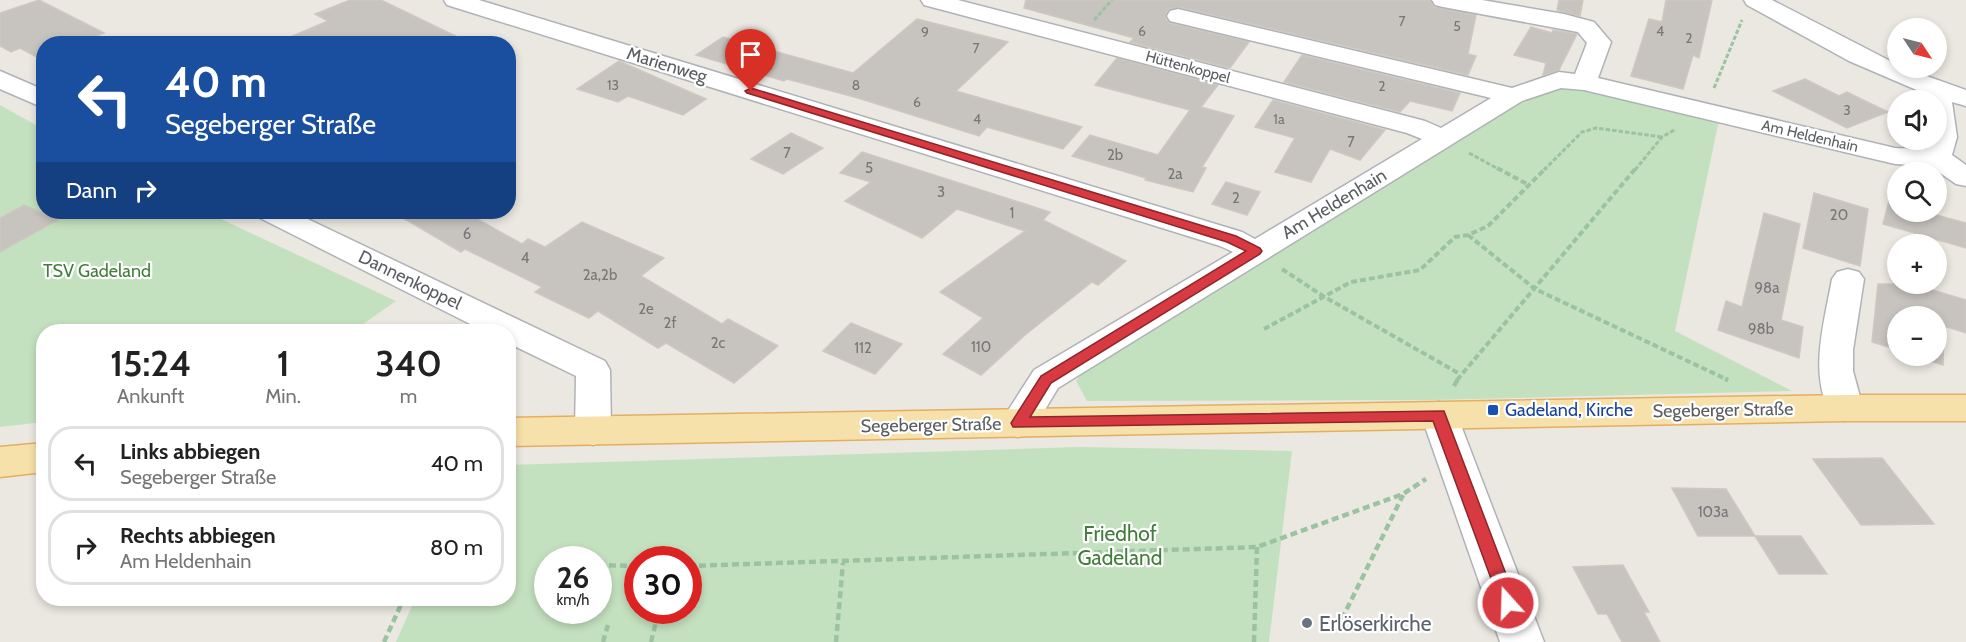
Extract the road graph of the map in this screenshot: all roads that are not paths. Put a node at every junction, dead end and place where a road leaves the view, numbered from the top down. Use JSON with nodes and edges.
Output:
{"nodes":[{"id":1,"x":455,"y":0,"type":"edge"},
{"id":2,"x":932,"y":0,"type":"edge"},
{"id":3,"x":1443,"y":0,"type":"edge"},
{"id":4,"x":1750,"y":5,"type":"edge"},
{"id":5,"x":1178,"y":16,"type":"dead end"},
{"id":6,"x":0,"y":79,"type":"edge"},
{"id":7,"x":1584,"y":82,"type":"junction"},
{"id":8,"x":1936,"y":90,"type":"edge"},
{"id":9,"x":1947,"y":93,"type":"edge"},
{"id":10,"x":36,"y":96,"type":"edge"},
{"id":11,"x":1513,"y":96,"type":"junction"},
{"id":12,"x":1966,"y":98,"type":"edge"},
{"id":13,"x":1443,"y":139,"type":"junction"},
{"id":14,"x":1940,"y":150,"type":"edge"},
{"id":15,"x":1937,"y":158,"type":"junction"},
{"id":16,"x":1966,"y":178,"type":"edge"},
{"id":17,"x":284,"y":219,"type":"edge"},
{"id":18,"x":1256,"y":251,"type":"junction"},
{"id":19,"x":1848,"y":279,"type":"dead end"},
{"id":20,"x":499,"y":324,"type":"edge"},
{"id":21,"x":516,"y":332,"type":"edge"},
{"id":22,"x":1845,"y":408,"type":"junction"},
{"id":23,"x":1966,"y":408,"type":"edge"},
{"id":24,"x":1439,"y":415,"type":"junction"},
{"id":25,"x":1018,"y":423,"type":"junction"},
{"id":26,"x":593,"y":431,"type":"junction"},
{"id":27,"x":516,"y":432,"type":"edge"},
{"id":28,"x":36,"y":458,"type":"edge"},
{"id":29,"x":0,"y":462,"type":"edge"},
{"id":30,"x":1522,"y":642,"type":"edge"}],
"edges":[{"from":1,"to":18,"type":"street","name":"Marienweg"},
{"from":2,"to":13,"type":"street","name":"Hüttenkoppel"},
{"from":3,"to":7,"type":"street"},
{"from":4,"to":8,"type":"street"},
{"from":5,"to":11,"type":"street"},
{"from":6,"to":10,"type":"street"},
{"from":7,"to":11,"type":"street","name":"Am Heldenhain"},
{"from":7,"to":15,"type":"street","name":"Am Heldenhain"},
{"from":9,"to":12,"type":"street"},
{"from":11,"to":13,"type":"street","name":"Am Heldenhain"},
{"from":13,"to":18,"type":"street","name":"Am Heldenhain"},
{"from":14,"to":15,"type":"street"},
{"from":15,"to":16,"type":"street"},
{"from":17,"to":20,"type":"street","name":"Dannenkoppel"},
{"from":18,"to":25,"type":"street","name":"Am Heldenhain"},
{"from":19,"to":22,"type":"street"},
{"from":21,"to":26,"type":"street","name":"Dannenkoppel"},
{"from":22,"to":23,"type":"main road","name":"Segeberger Straße"},
{"from":22,"to":24,"type":"main road","name":"Segeberger Straße"},
{"from":24,"to":25,"type":"main road","name":"Segeberger Straße"},
{"from":24,"to":30,"type":"street"},
{"from":25,"to":26,"type":"main road","name":"Segeberger Straße"},
{"from":26,"to":27,"type":"main road","name":"Segeberger Straße"},
{"from":28,"to":29,"type":"main road"}]}
